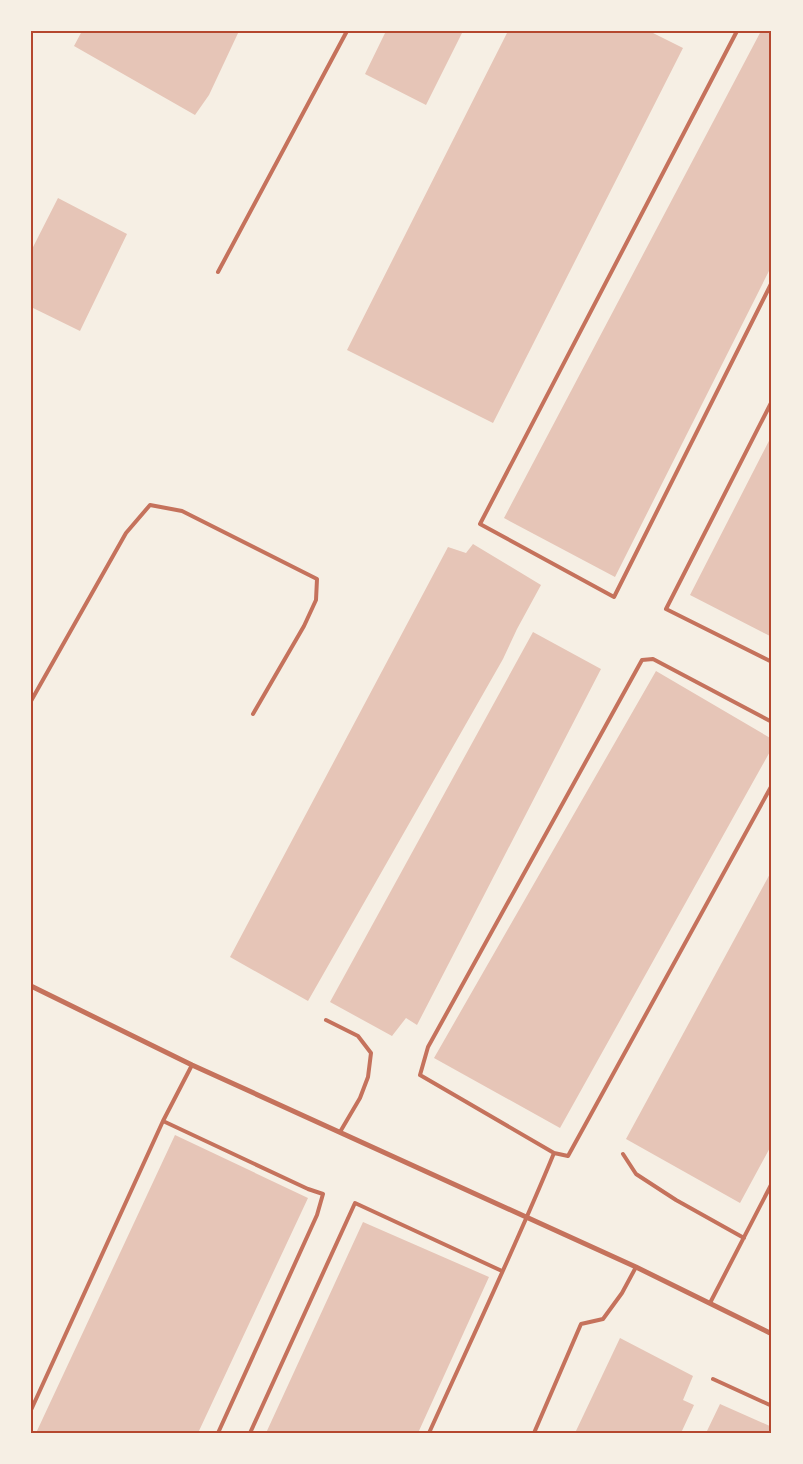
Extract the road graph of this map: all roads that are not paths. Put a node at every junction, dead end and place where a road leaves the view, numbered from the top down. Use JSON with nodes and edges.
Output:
{"nodes":[{"id":1,"x":347,"y":31,"type":"edge"},
{"id":2,"x":736,"y":31,"type":"edge"},
{"id":3,"x":218,"y":272,"type":"dead end"},
{"id":4,"x":772,"y":282,"type":"edge"},
{"id":5,"x":772,"y":401,"type":"edge"},
{"id":6,"x":772,"y":662,"type":"edge"},
{"id":7,"x":31,"y":700,"type":"edge"},
{"id":8,"x":253,"y":714,"type":"dead end"},
{"id":9,"x":772,"y":722,"type":"edge"},
{"id":10,"x":772,"y":785,"type":"edge"},
{"id":11,"x":31,"y":986,"type":"edge"},
{"id":12,"x":326,"y":1020,"type":"dead end"},
{"id":13,"x":192,"y":1065,"type":"junction"},
{"id":14,"x":163,"y":1121,"type":"junction"},
{"id":15,"x":340,"y":1132,"type":"junction"},
{"id":16,"x":554,"y":1153,"type":"junction"},
{"id":17,"x":623,"y":1154,"type":"dead end"},
{"id":18,"x":772,"y":1183,"type":"edge"},
{"id":19,"x":526,"y":1216,"type":"junction"},
{"id":20,"x":744,"y":1238,"type":"junction"},
{"id":21,"x":636,"y":1267,"type":"junction"},
{"id":22,"x":502,"y":1271,"type":"junction"},
{"id":23,"x":710,"y":1303,"type":"junction"},
{"id":24,"x":772,"y":1334,"type":"edge"},
{"id":25,"x":713,"y":1379,"type":"dead end"},
{"id":26,"x":772,"y":1406,"type":"edge"},
{"id":27,"x":31,"y":1410,"type":"edge"},
{"id":28,"x":218,"y":1433,"type":"edge"},
{"id":29,"x":250,"y":1433,"type":"edge"},
{"id":30,"x":429,"y":1433,"type":"edge"},
{"id":31,"x":534,"y":1433,"type":"edge"}],
"edges":[{"from":1,"to":3,"type":"lane"},
{"from":2,"to":4,"type":"lane"},
{"from":5,"to":6,"type":"lane"},
{"from":7,"to":8,"type":"lane"},
{"from":9,"to":16,"type":"lane"},
{"from":10,"to":16,"type":"lane"},
{"from":11,"to":13,"type":"street"},
{"from":12,"to":15,"type":"lane"},
{"from":13,"to":14,"type":"lane"},
{"from":13,"to":15,"type":"street"},
{"from":14,"to":27,"type":"lane"},
{"from":14,"to":28,"type":"lane"},
{"from":15,"to":19,"type":"street"},
{"from":16,"to":19,"type":"lane"},
{"from":17,"to":20,"type":"lane"},
{"from":18,"to":20,"type":"lane"},
{"from":19,"to":21,"type":"street"},
{"from":19,"to":22,"type":"lane"},
{"from":20,"to":23,"type":"lane"},
{"from":21,"to":23,"type":"street"},
{"from":21,"to":31,"type":"lane"},
{"from":22,"to":29,"type":"lane"},
{"from":22,"to":30,"type":"lane"},
{"from":23,"to":24,"type":"street"},
{"from":25,"to":26,"type":"lane"}]}
